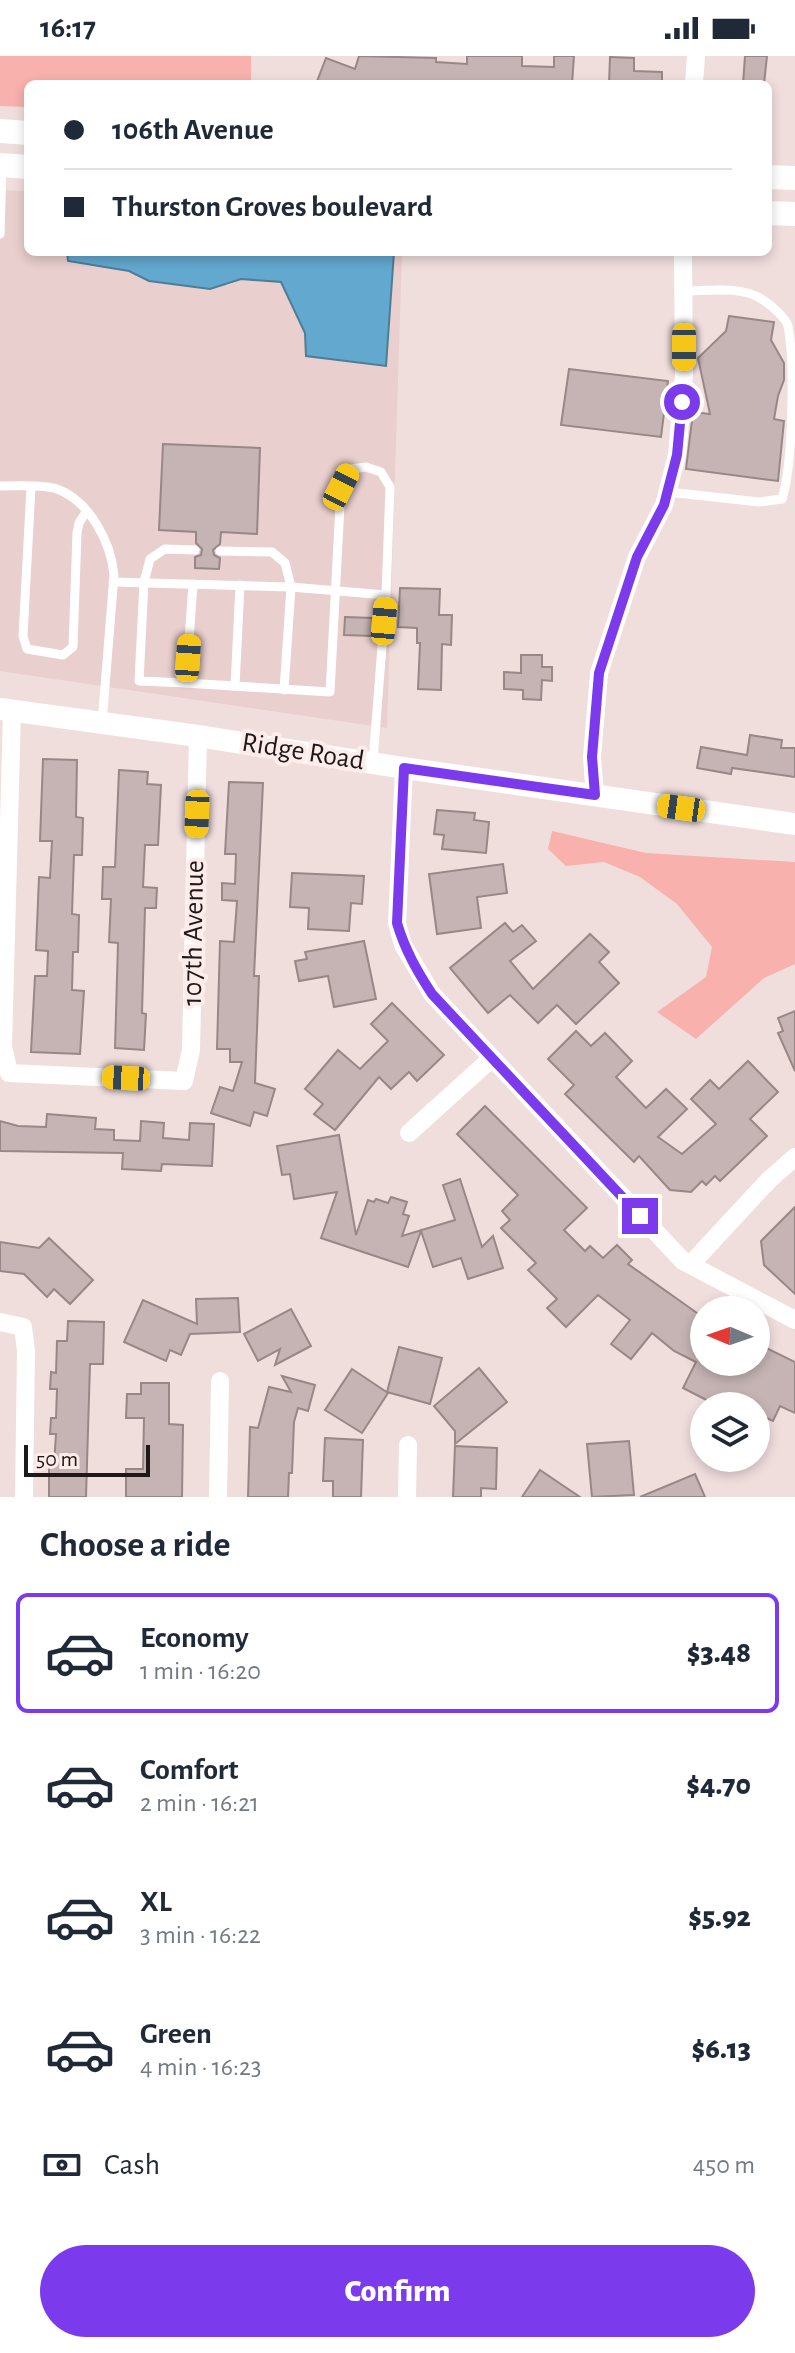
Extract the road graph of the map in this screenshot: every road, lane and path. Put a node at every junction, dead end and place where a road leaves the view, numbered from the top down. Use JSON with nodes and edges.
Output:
{"nodes":[{"id":1,"x":696,"y":56,"type":"edge"},
{"id":2,"x":694,"y":80,"type":"edge"},
{"id":3,"x":0,"y":131,"type":"edge"},
{"id":4,"x":24,"y":133,"type":"edge"},
{"id":5,"x":1,"y":165,"type":"edge"},
{"id":6,"x":24,"y":167,"type":"edge"},
{"id":7,"x":772,"y":177,"type":"edge"},
{"id":8,"x":795,"y":178,"type":"edge"},
{"id":9,"x":772,"y":213,"type":"edge"},
{"id":10,"x":795,"y":214,"type":"edge"},
{"id":11,"x":0,"y":234,"type":"edge"},
{"id":12,"x":683,"y":256,"type":"edge"},
{"id":13,"x":684,"y":291,"type":"junction"},
{"id":14,"x":0,"y":486,"type":"edge"},
{"id":15,"x":31,"y":487,"type":"junction"},
{"id":16,"x":668,"y":492,"type":"junction"},
{"id":17,"x":86,"y":512,"type":"junction"},
{"id":18,"x":195,"y":550,"type":"dead end"},
{"id":19,"x":220,"y":551,"type":"dead end"},
{"id":20,"x":113,"y":582,"type":"junction"},
{"id":21,"x":144,"y":582,"type":"junction"},
{"id":22,"x":193,"y":584,"type":"junction"},
{"id":23,"x":240,"y":585,"type":"junction"},
{"id":24,"x":291,"y":587,"type":"junction"},
{"id":25,"x":335,"y":591,"type":"junction"},
{"id":26,"x":386,"y":595,"type":"junction"},
{"id":27,"x":186,"y":683,"type":"junction"},
{"id":28,"x":235,"y":686,"type":"junction"},
{"id":29,"x":284,"y":690,"type":"junction"},
{"id":30,"x":6,"y":710,"type":"edge"},
{"id":31,"x":102,"y":723,"type":"junction"},
{"id":32,"x":198,"y":736,"type":"junction"},
{"id":33,"x":372,"y":763,"type":"junction"},
{"id":34,"x":404,"y":768,"type":"junction"},
{"id":35,"x":595,"y":795,"type":"junction"},
{"id":36,"x":795,"y":824,"type":"edge"},
{"id":37,"x":492,"y":1058,"type":"junction"},
{"id":38,"x":409,"y":1133,"type":"dead end"},
{"id":39,"x":795,"y":1157,"type":"edge"},
{"id":40,"x":690,"y":1265,"type":"junction"},
{"id":41,"x":795,"y":1320,"type":"edge"},
{"id":42,"x":0,"y":1322,"type":"edge"},
{"id":43,"x":220,"y":1381,"type":"dead end"},
{"id":44,"x":408,"y":1445,"type":"dead end"},
{"id":45,"x":24,"y":1497,"type":"edge"},
{"id":46,"x":218,"y":1497,"type":"edge"},
{"id":47,"x":407,"y":1497,"type":"edge"}],
"edges":[{"from":1,"to":2,"type":"street"},
{"from":3,"to":4,"type":"main road"},
{"from":5,"to":6,"type":"main road"},
{"from":5,"to":11,"type":"lane"},
{"from":7,"to":8,"type":"main road"},
{"from":9,"to":10,"type":"main road"},
{"from":12,"to":13,"type":"street"},
{"from":13,"to":16,"type":"street"},
{"from":13,"to":16,"type":"lane"},
{"from":14,"to":15,"type":"lane"},
{"from":15,"to":17,"type":"lane"},
{"from":15,"to":17,"type":"lane"},
{"from":16,"to":35,"type":"street"},
{"from":17,"to":20,"type":"lane"},
{"from":18,"to":21,"type":"lane"},
{"from":19,"to":24,"type":"lane"},
{"from":20,"to":21,"type":"lane"},
{"from":20,"to":31,"type":"lane"},
{"from":21,"to":22,"type":"lane"},
{"from":21,"to":27,"type":"lane"},
{"from":22,"to":23,"type":"lane"},
{"from":22,"to":27,"type":"lane"},
{"from":23,"to":24,"type":"lane"},
{"from":23,"to":28,"type":"lane"},
{"from":24,"to":25,"type":"lane"},
{"from":24,"to":29,"type":"lane"},
{"from":25,"to":26,"type":"lane"},
{"from":25,"to":26,"type":"lane"},
{"from":25,"to":29,"type":"lane"},
{"from":26,"to":33,"type":"lane"},
{"from":27,"to":28,"type":"lane"},
{"from":28,"to":29,"type":"lane"},
{"from":30,"to":31,"type":"street","name":"Ridge Road"},
{"from":30,"to":32,"type":"street","name":"107th Avenue"},
{"from":31,"to":32,"type":"street","name":"Ridge Road"},
{"from":32,"to":33,"type":"street","name":"Ridge Road"},
{"from":33,"to":34,"type":"street","name":"Ridge Road"},
{"from":34,"to":35,"type":"street","name":"Ridge Road"},
{"from":34,"to":37,"type":"street"},
{"from":35,"to":36,"type":"street","name":"Ridge Road"},
{"from":37,"to":38,"type":"street"},
{"from":37,"to":40,"type":"street"},
{"from":39,"to":40,"type":"street"},
{"from":40,"to":41,"type":"street"},
{"from":42,"to":45,"type":"street"},
{"from":43,"to":46,"type":"street"},
{"from":44,"to":47,"type":"street"}]}
